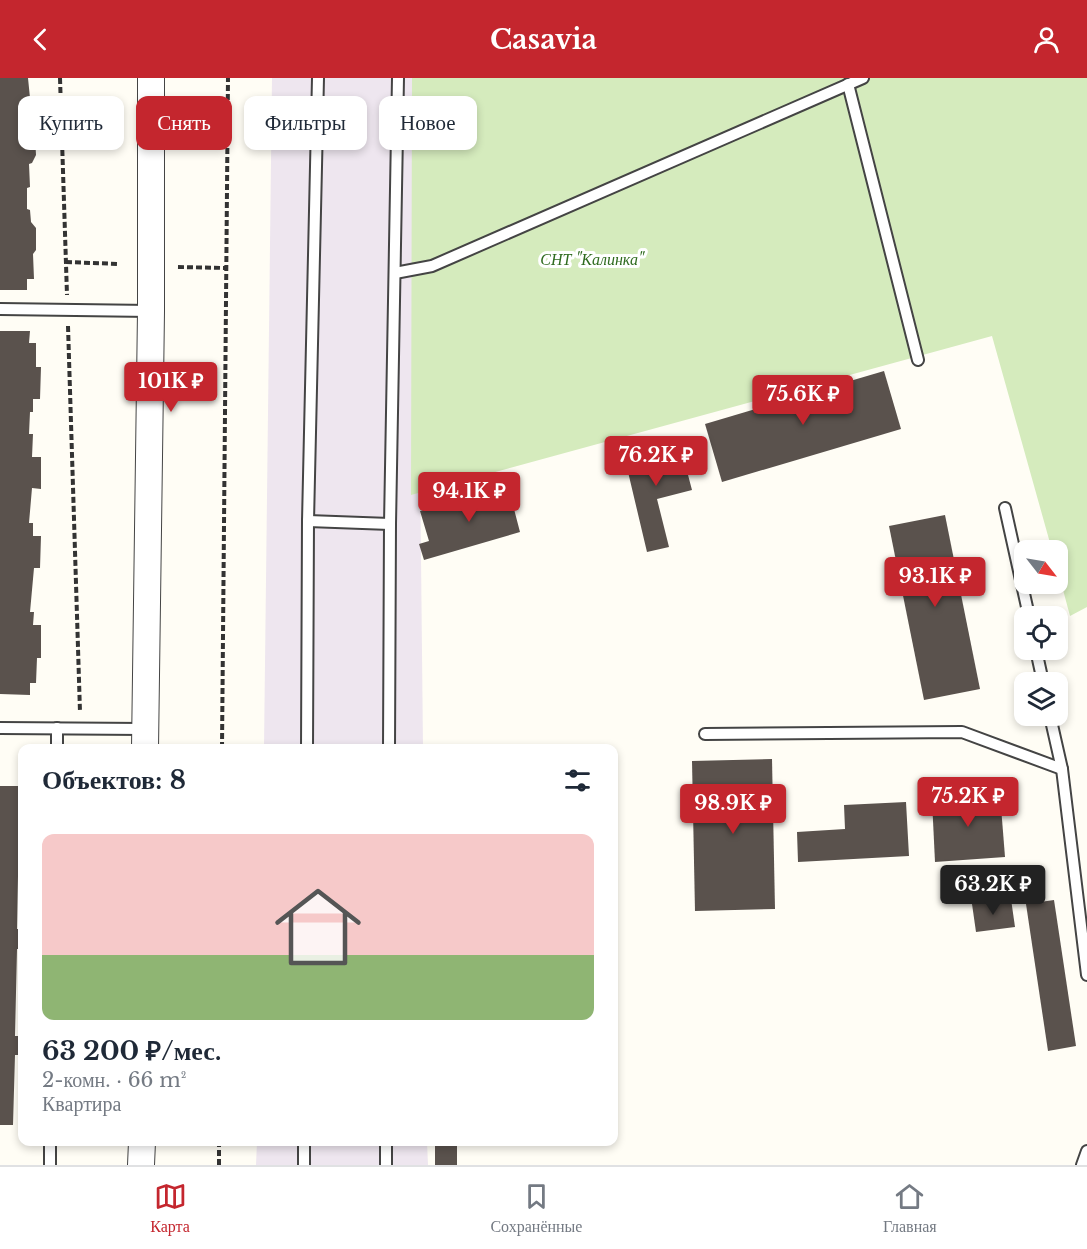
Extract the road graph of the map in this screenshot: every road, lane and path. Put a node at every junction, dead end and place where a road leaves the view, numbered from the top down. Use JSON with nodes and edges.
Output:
{"nodes":[{"id":1,"x":60,"y":78,"type":"edge"},
{"id":2,"x":151,"y":78,"type":"edge"},
{"id":3,"x":228,"y":78,"type":"edge"},
{"id":4,"x":318,"y":78,"type":"edge"},
{"id":5,"x":398,"y":78,"type":"edge"},
{"id":6,"x":863,"y":78,"type":"edge"},
{"id":7,"x":848,"y":84,"type":"junction"},
{"id":8,"x":66,"y":262,"type":"junction"},
{"id":9,"x":119,"y":264,"type":"dead end"},
{"id":10,"x":178,"y":267,"type":"dead end"},
{"id":11,"x":226,"y":268,"type":"junction"},
{"id":12,"x":395,"y":273,"type":"junction"},
{"id":13,"x":0,"y":309,"type":"edge"},
{"id":14,"x":67,"y":310,"type":"junction"},
{"id":15,"x":151,"y":311,"type":"junction"},
{"id":16,"x":918,"y":360,"type":"dead end"},
{"id":17,"x":1005,"y":508,"type":"dead end"},
{"id":18,"x":308,"y":521,"type":"junction"},
{"id":19,"x":390,"y":524,"type":"junction"},
{"id":20,"x":1027,"y":606,"type":"edge"},
{"id":21,"x":1052,"y":726,"type":"edge"},
{"id":22,"x":0,"y":728,"type":"edge"},
{"id":23,"x":57,"y":728,"type":"junction"},
{"id":24,"x":81,"y":728,"type":"junction"},
{"id":25,"x":705,"y":734,"type":"dead end"},
{"id":26,"x":146,"y":739,"type":"edge"},
{"id":27,"x":57,"y":744,"type":"edge"},
{"id":28,"x":222,"y":744,"type":"edge"},
{"id":29,"x":307,"y":744,"type":"edge"},
{"id":30,"x":389,"y":744,"type":"edge"},
{"id":31,"x":1062,"y":769,"type":"junction"},
{"id":32,"x":1087,"y":975,"type":"edge"},
{"id":33,"x":50,"y":1146,"type":"edge"},
{"id":34,"x":142,"y":1146,"type":"edge"},
{"id":35,"x":219,"y":1146,"type":"edge"},
{"id":36,"x":304,"y":1146,"type":"edge"},
{"id":37,"x":386,"y":1146,"type":"edge"},
{"id":38,"x":1087,"y":1151,"type":"edge"},
{"id":39,"x":50,"y":1165,"type":"edge"},
{"id":40,"x":141,"y":1165,"type":"edge"},
{"id":41,"x":219,"y":1165,"type":"edge"},
{"id":42,"x":304,"y":1165,"type":"edge"},
{"id":43,"x":386,"y":1165,"type":"edge"},
{"id":44,"x":1082,"y":1165,"type":"edge"}],
"edges":[{"from":1,"to":8,"type":"path"},
{"from":2,"to":15,"type":"street"},
{"from":3,"to":11,"type":"path"},
{"from":4,"to":18,"type":"lane"},
{"from":5,"to":12,"type":"lane"},
{"from":6,"to":7,"type":"lane"},
{"from":7,"to":12,"type":"lane"},
{"from":7,"to":16,"type":"lane"},
{"from":8,"to":9,"type":"path"},
{"from":8,"to":14,"type":"path"},
{"from":10,"to":11,"type":"path"},
{"from":11,"to":28,"type":"path"},
{"from":12,"to":19,"type":"lane"},
{"from":13,"to":14,"type":"lane"},
{"from":14,"to":15,"type":"lane"},
{"from":14,"to":24,"type":"path"},
{"from":15,"to":26,"type":"street"},
{"from":17,"to":20,"type":"lane"},
{"from":18,"to":19,"type":"lane"},
{"from":18,"to":29,"type":"lane"},
{"from":19,"to":30,"type":"lane"},
{"from":21,"to":31,"type":"lane"},
{"from":22,"to":23,"type":"lane"},
{"from":23,"to":24,"type":"lane"},
{"from":23,"to":27,"type":"lane"},
{"from":24,"to":26,"type":"lane"},
{"from":25,"to":31,"type":"lane"},
{"from":31,"to":32,"type":"lane"},
{"from":33,"to":39,"type":"lane"},
{"from":34,"to":40,"type":"street"},
{"from":35,"to":41,"type":"path"},
{"from":36,"to":42,"type":"lane"},
{"from":37,"to":43,"type":"lane"},
{"from":38,"to":44,"type":"lane"}]}
